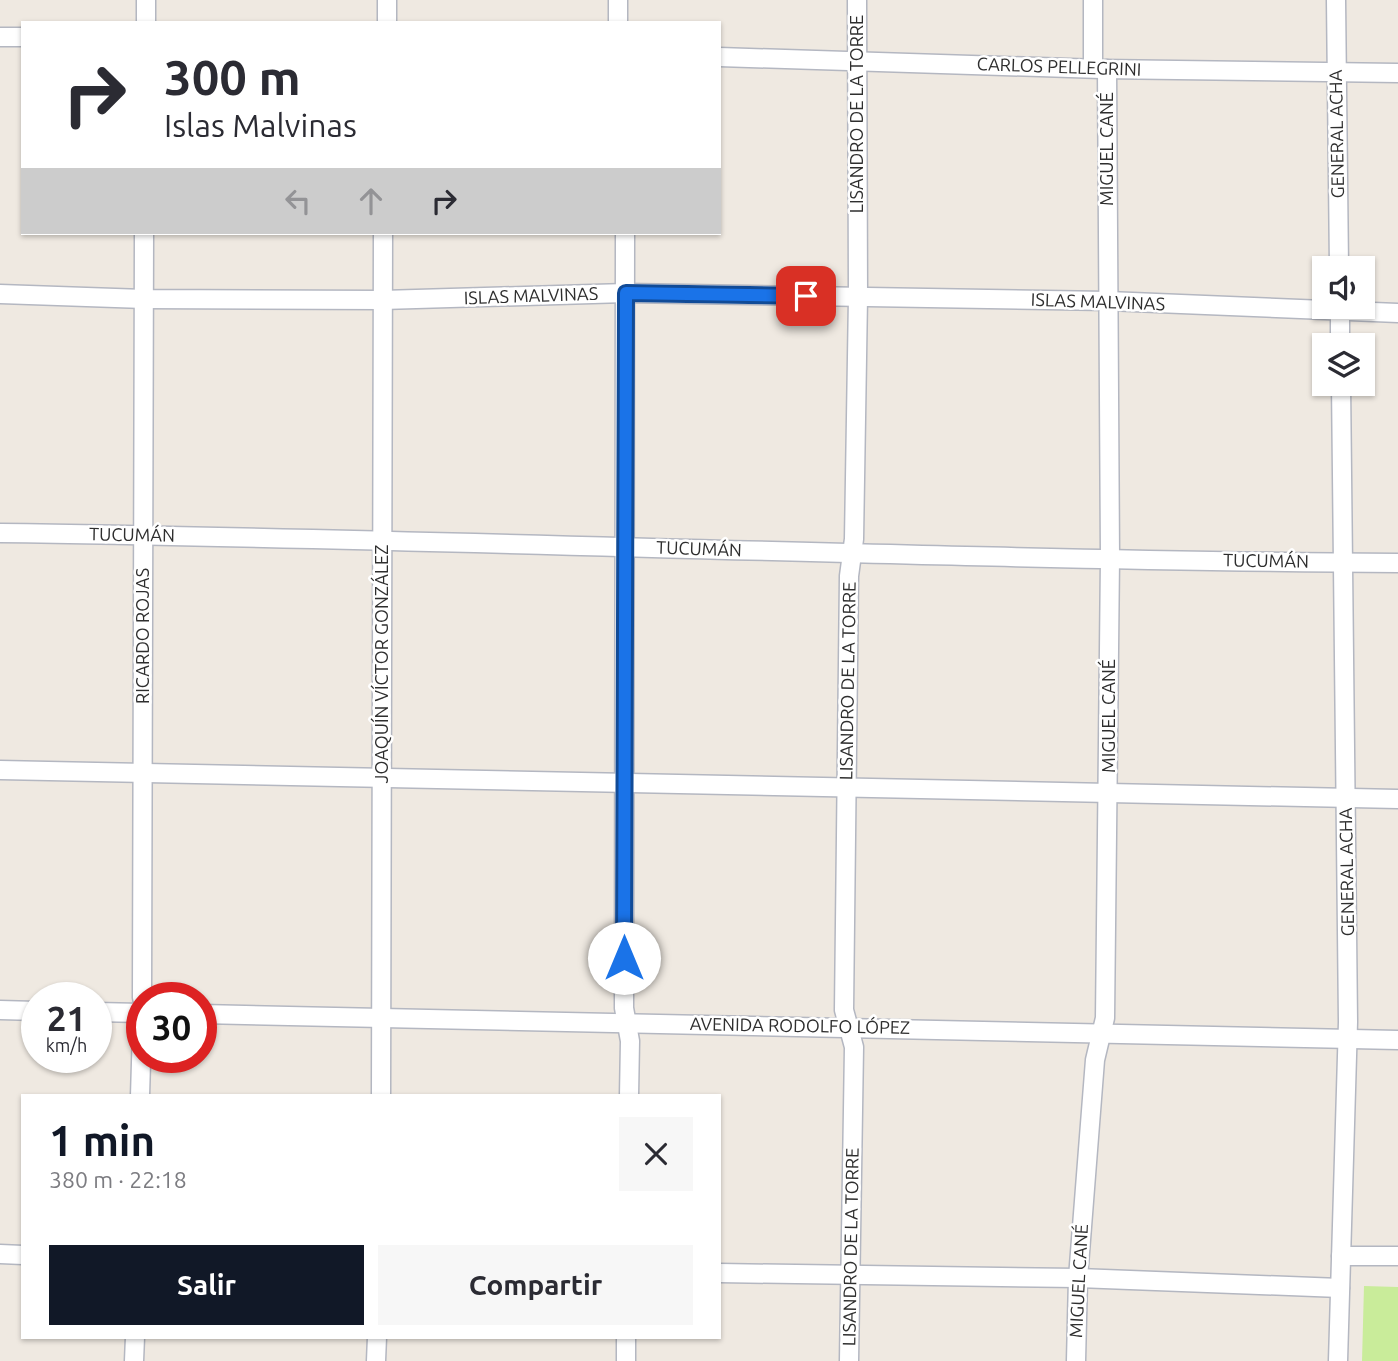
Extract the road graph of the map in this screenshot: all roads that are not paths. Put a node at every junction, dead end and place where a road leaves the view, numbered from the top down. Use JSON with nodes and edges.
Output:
{"nodes":[{"id":1,"x":146,"y":0,"type":"edge"},
{"id":2,"x":387,"y":0,"type":"edge"},
{"id":3,"x":618,"y":0,"type":"edge"},
{"id":4,"x":857,"y":0,"type":"edge"},
{"id":5,"x":1093,"y":0,"type":"edge"},
{"id":6,"x":1336,"y":0,"type":"edge"},
{"id":7,"x":146,"y":21,"type":"edge"},
{"id":8,"x":387,"y":21,"type":"edge"},
{"id":9,"x":618,"y":21,"type":"edge"},
{"id":10,"x":0,"y":37,"type":"edge"},
{"id":11,"x":21,"y":37,"type":"edge"},
{"id":12,"x":721,"y":57,"type":"edge"},
{"id":13,"x":857,"y":59,"type":"junction"},
{"id":14,"x":1100,"y":69,"type":"junction"},
{"id":15,"x":1336,"y":72,"type":"junction"},
{"id":16,"x":1398,"y":73,"type":"edge"},
{"id":17,"x":144,"y":235,"type":"edge"},
{"id":18,"x":383,"y":235,"type":"edge"},
{"id":19,"x":625,"y":235,"type":"edge"},
{"id":20,"x":1339,"y":256,"type":"edge"},
{"id":21,"x":626,"y":293,"type":"junction"},
{"id":22,"x":0,"y":294,"type":"edge"},
{"id":23,"x":858,"y":297,"type":"junction"},
{"id":24,"x":144,"y":299,"type":"junction"},
{"id":25,"x":382,"y":300,"type":"junction"},
{"id":26,"x":1108,"y":301,"type":"junction"},
{"id":27,"x":1312,"y":307,"type":"edge"},
{"id":28,"x":1375,"y":311,"type":"edge"},
{"id":29,"x":1398,"y":313,"type":"edge"},
{"id":30,"x":1341,"y":396,"type":"edge"},
{"id":31,"x":0,"y":533,"type":"edge"},
{"id":32,"x":143,"y":535,"type":"junction"},
{"id":33,"x":383,"y":540,"type":"junction"},
{"id":34,"x":626,"y":547,"type":"junction"},
{"id":35,"x":853,"y":554,"type":"junction"},
{"id":36,"x":1110,"y":558,"type":"junction"},
{"id":37,"x":1344,"y":563,"type":"junction"},
{"id":38,"x":1398,"y":563,"type":"edge"},
{"id":39,"x":0,"y":770,"type":"edge"},
{"id":40,"x":142,"y":773,"type":"junction"},
{"id":41,"x":382,"y":777,"type":"junction"},
{"id":42,"x":624,"y":784,"type":"junction"},
{"id":43,"x":847,"y":790,"type":"junction"},
{"id":44,"x":1108,"y":796,"type":"junction"},
{"id":45,"x":1346,"y":797,"type":"junction"},
{"id":46,"x":1398,"y":799,"type":"edge"},
{"id":47,"x":142,"y":982,"type":"edge"},
{"id":48,"x":0,"y":1010,"type":"edge"},
{"id":49,"x":21,"y":1011,"type":"edge"},
{"id":50,"x":217,"y":1014,"type":"edge"},
{"id":51,"x":382,"y":1018,"type":"junction"},
{"id":52,"x":627,"y":1023,"type":"junction"},
{"id":53,"x":848,"y":1027,"type":"junction"},
{"id":54,"x":1101,"y":1033,"type":"junction"},
{"id":55,"x":1348,"y":1040,"type":"junction"},
{"id":56,"x":1398,"y":1040,"type":"edge"},
{"id":57,"x":141,"y":1073,"type":"edge"},
{"id":58,"x":140,"y":1094,"type":"edge"},
{"id":59,"x":381,"y":1094,"type":"edge"},
{"id":60,"x":629,"y":1094,"type":"edge"},
{"id":61,"x":0,"y":1254,"type":"edge"},
{"id":62,"x":21,"y":1255,"type":"edge"},
{"id":63,"x":1341,"y":1255,"type":"junction"},
{"id":64,"x":1398,"y":1256,"type":"edge"},
{"id":65,"x":721,"y":1273,"type":"edge"},
{"id":66,"x":851,"y":1276,"type":"junction"},
{"id":67,"x":1078,"y":1278,"type":"junction"},
{"id":68,"x":1340,"y":1288,"type":"junction"},
{"id":69,"x":135,"y":1339,"type":"edge"},
{"id":70,"x":377,"y":1339,"type":"edge"},
{"id":71,"x":626,"y":1339,"type":"edge"},
{"id":72,"x":134,"y":1361,"type":"edge"},
{"id":73,"x":376,"y":1361,"type":"edge"},
{"id":74,"x":626,"y":1361,"type":"edge"},
{"id":75,"x":849,"y":1361,"type":"edge"},
{"id":76,"x":1076,"y":1361,"type":"edge"},
{"id":77,"x":1338,"y":1361,"type":"edge"}],
"edges":[{"from":1,"to":7,"type":"street"},
{"from":2,"to":8,"type":"street"},
{"from":3,"to":9,"type":"street"},
{"from":4,"to":13,"type":"street","name":"LISANDRO DE LA TORRE"},
{"from":5,"to":14,"type":"street","name":"MIGUEL CANÉ"},
{"from":6,"to":15,"type":"street","name":"GENERAL ACHA"},
{"from":10,"to":11,"type":"street"},
{"from":12,"to":13,"type":"street","name":"CARLOS PELLEGRINI"},
{"from":13,"to":14,"type":"street","name":"CARLOS PELLEGRINI"},
{"from":13,"to":23,"type":"street","name":"LISANDRO DE LA TORRE"},
{"from":14,"to":15,"type":"street","name":"CARLOS PELLEGRINI"},
{"from":14,"to":26,"type":"street","name":"MIGUEL CANÉ"},
{"from":15,"to":16,"type":"street","name":"CARLOS PELLEGRINI"},
{"from":15,"to":20,"type":"street","name":"GENERAL ACHA"},
{"from":17,"to":24,"type":"street","name":"RICARDO ROJAS"},
{"from":18,"to":25,"type":"street","name":"JOAQUÍN VÍCTOR GONZÁLEZ"},
{"from":19,"to":21,"type":"street"},
{"from":21,"to":23,"type":"street","name":"ISLAS MALVINAS"},
{"from":21,"to":25,"type":"street","name":"ISLAS MALVINAS"},
{"from":21,"to":34,"type":"street"},
{"from":22,"to":24,"type":"street","name":"ISLAS MALVINAS"},
{"from":23,"to":26,"type":"street","name":"ISLAS MALVINAS"},
{"from":23,"to":35,"type":"street","name":"LISANDRO DE LA TORRE"},
{"from":24,"to":25,"type":"street","name":"ISLAS MALVINAS"},
{"from":24,"to":32,"type":"street","name":"RICARDO ROJAS"},
{"from":25,"to":33,"type":"street","name":"JOAQUÍN VÍCTOR GONZÁLEZ"},
{"from":26,"to":27,"type":"street","name":"ISLAS MALVINAS"},
{"from":26,"to":36,"type":"street","name":"MIGUEL CANÉ"},
{"from":28,"to":29,"type":"street","name":"ISLAS MALVINAS"},
{"from":30,"to":37,"type":"street","name":"GENERAL ACHA"},
{"from":31,"to":32,"type":"street","name":"TUCUMÁN"},
{"from":32,"to":33,"type":"street","name":"TUCUMÁN"},
{"from":32,"to":40,"type":"street","name":"RICARDO ROJAS"},
{"from":33,"to":34,"type":"street","name":"TUCUMÁN"},
{"from":33,"to":41,"type":"street","name":"JOAQUÍN VÍCTOR GONZÁLEZ"},
{"from":34,"to":35,"type":"street","name":"TUCUMÁN"},
{"from":34,"to":42,"type":"street"},
{"from":35,"to":36,"type":"street","name":"TUCUMÁN"},
{"from":35,"to":43,"type":"street","name":"LISANDRO DE LA TORRE"},
{"from":36,"to":37,"type":"street","name":"TUCUMÁN"},
{"from":36,"to":44,"type":"street","name":"MIGUEL CANÉ"},
{"from":37,"to":38,"type":"street","name":"TUCUMÁN"},
{"from":37,"to":45,"type":"street","name":"GENERAL ACHA"},
{"from":39,"to":40,"type":"street"},
{"from":40,"to":41,"type":"street"},
{"from":40,"to":47,"type":"street","name":"RICARDO ROJAS"},
{"from":41,"to":42,"type":"street"},
{"from":41,"to":51,"type":"street","name":"JOAQUÍN VÍCTOR GONZÁLEZ"},
{"from":42,"to":43,"type":"street"},
{"from":42,"to":52,"type":"street"},
{"from":43,"to":44,"type":"street"},
{"from":43,"to":53,"type":"street","name":"LISANDRO DE LA TORRE"},
{"from":44,"to":45,"type":"street"},
{"from":44,"to":54,"type":"street","name":"MIGUEL CANÉ"},
{"from":45,"to":46,"type":"street"},
{"from":45,"to":55,"type":"street","name":"GENERAL ACHA"},
{"from":48,"to":49,"type":"street"},
{"from":50,"to":51,"type":"street","name":"AVENIDA RODOLFO LÓPEZ"},
{"from":51,"to":52,"type":"street","name":"AVENIDA RODOLFO LÓPEZ"},
{"from":51,"to":59,"type":"street","name":"JOAQUÍN VÍCTOR GONZÁLEZ"},
{"from":52,"to":53,"type":"street","name":"AVENIDA RODOLFO LÓPEZ"},
{"from":52,"to":60,"type":"street"},
{"from":53,"to":54,"type":"street","name":"AVENIDA RODOLFO LÓPEZ"},
{"from":53,"to":66,"type":"street","name":"LISANDRO DE LA TORRE"},
{"from":54,"to":55,"type":"street","name":"AVENIDA RODOLFO LÓPEZ"},
{"from":54,"to":67,"type":"street","name":"MIGUEL CANÉ"},
{"from":55,"to":56,"type":"street","name":"AVENIDA RODOLFO LÓPEZ"},
{"from":55,"to":63,"type":"street","name":"GENERAL ACHA"},
{"from":57,"to":58,"type":"street"},
{"from":61,"to":62,"type":"street"},
{"from":63,"to":64,"type":"street"},
{"from":63,"to":68,"type":"street","name":"GENERAL ACHA"},
{"from":65,"to":66,"type":"street"},
{"from":66,"to":67,"type":"street"},
{"from":66,"to":75,"type":"street","name":"LISANDRO DE LA TORRE"},
{"from":67,"to":68,"type":"street"},
{"from":67,"to":76,"type":"street","name":"MIGUEL CANÉ"},
{"from":68,"to":77,"type":"street","name":"GENERAL ACHA"},
{"from":69,"to":72,"type":"street"},
{"from":70,"to":73,"type":"street"},
{"from":71,"to":74,"type":"street"}]}
